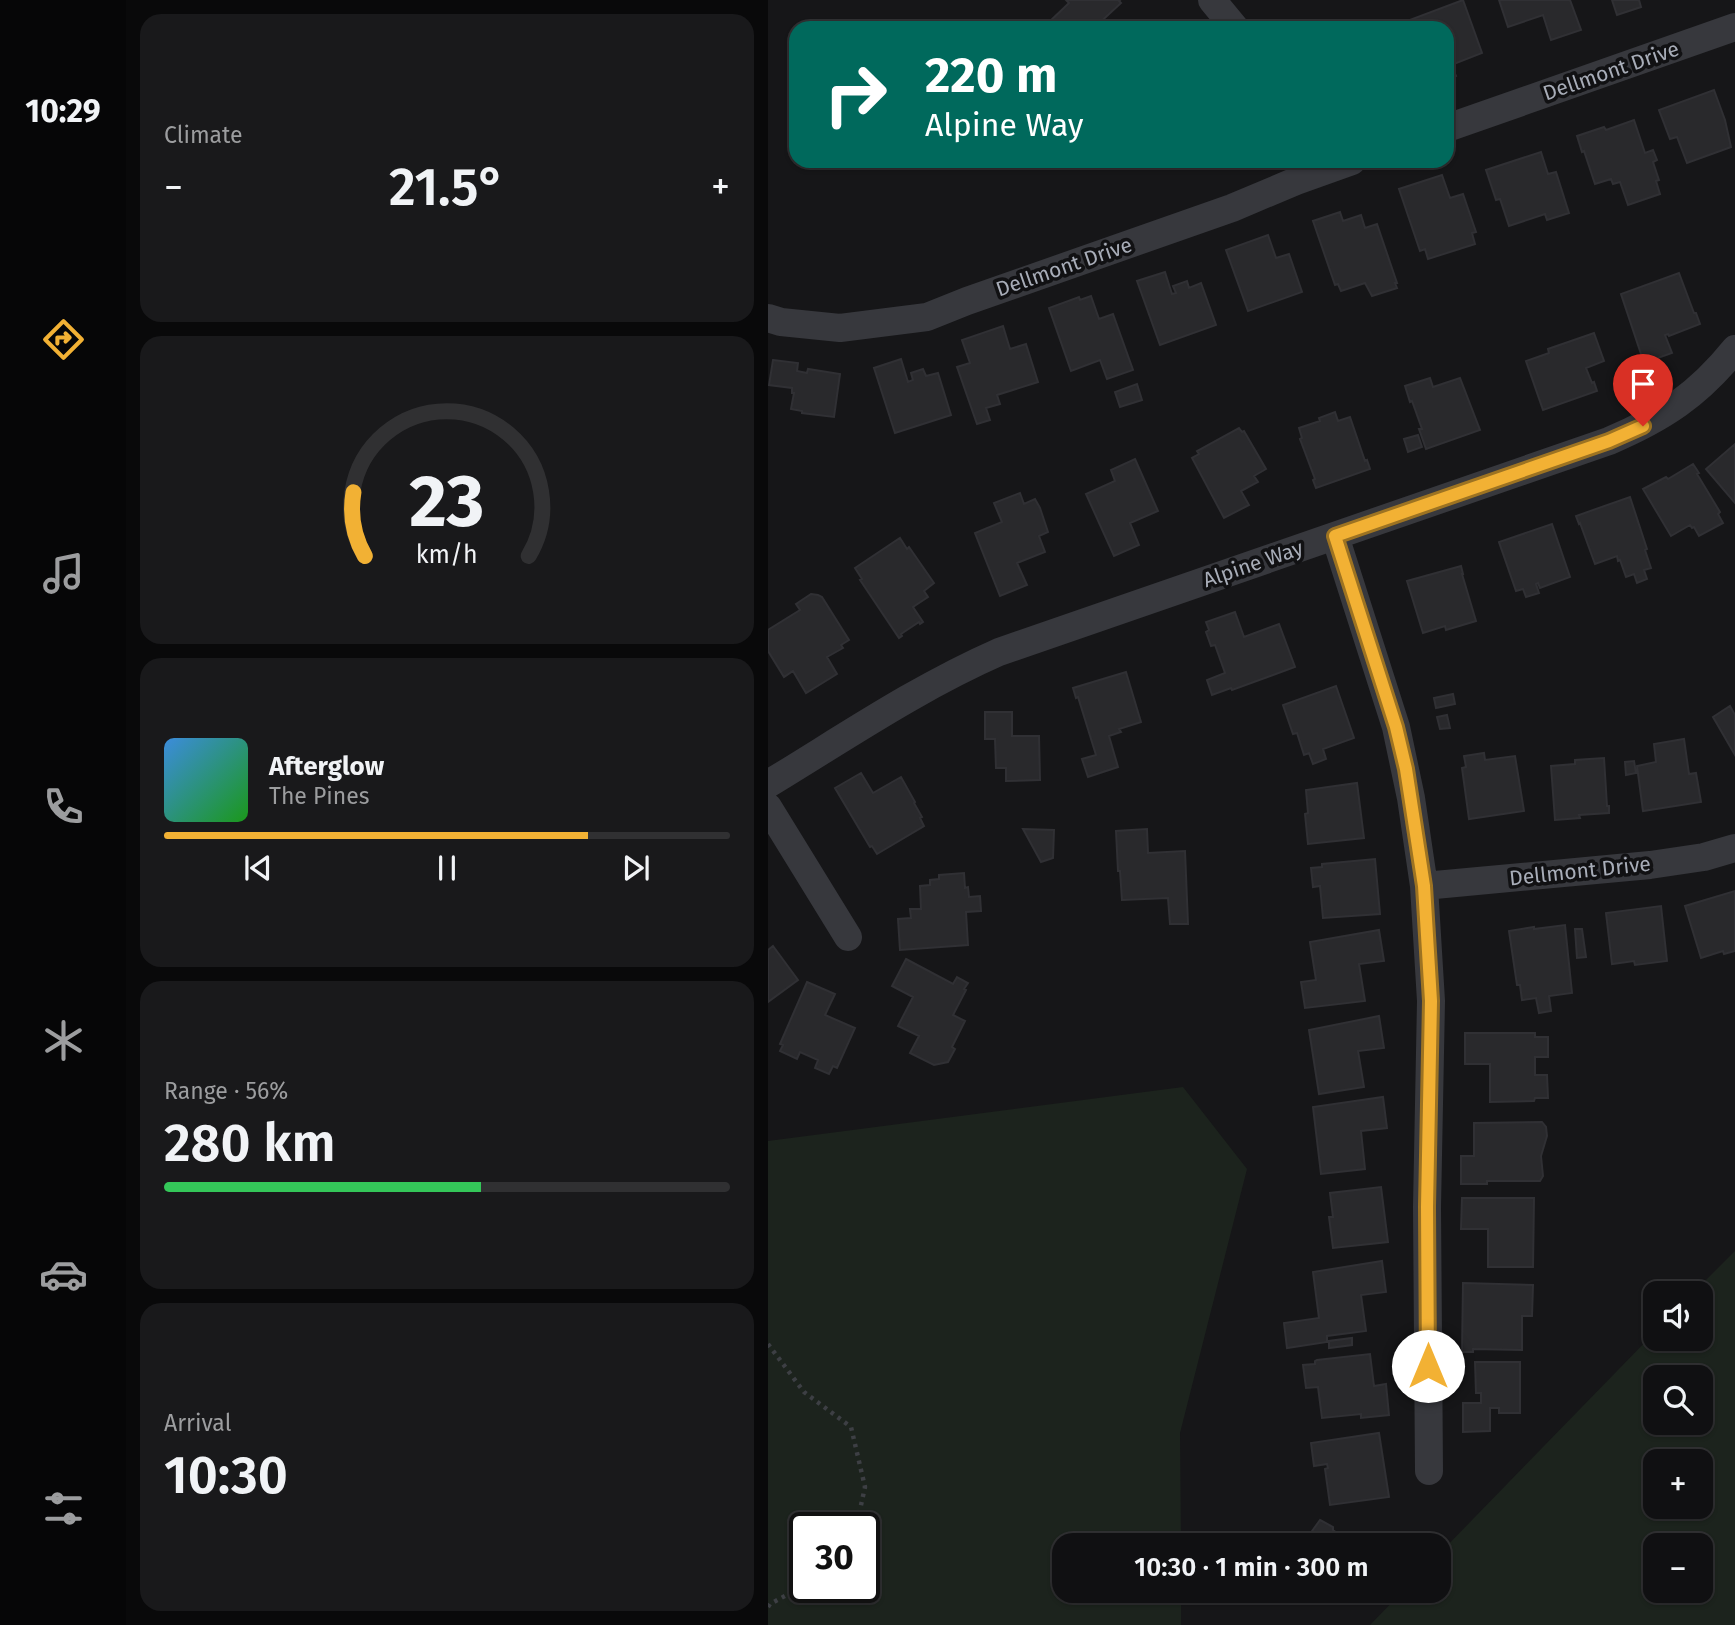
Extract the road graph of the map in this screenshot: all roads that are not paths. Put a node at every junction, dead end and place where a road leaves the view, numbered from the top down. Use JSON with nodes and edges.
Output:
{"nodes":[{"id":1,"x":1212,"y":0,"type":"edge"},
{"id":2,"x":1229,"y":21,"type":"edge"},
{"id":3,"x":1735,"y":27,"type":"edge"},
{"id":4,"x":1454,"y":126,"type":"edge"},
{"id":5,"x":1311,"y":168,"type":"edge"},
{"id":6,"x":1293,"y":171,"type":"edge"},
{"id":7,"x":768,"y":318,"type":"edge"},
{"id":8,"x":1735,"y":349,"type":"edge"},
{"id":9,"x":1335,"y":536,"type":"junction"},
{"id":10,"x":768,"y":784,"type":"edge"},
{"id":11,"x":768,"y":807,"type":"edge"},
{"id":12,"x":1735,"y":848,"type":"edge"},
{"id":13,"x":1424,"y":886,"type":"junction"},
{"id":14,"x":847,"y":937,"type":"dead end"},
{"id":15,"x":1429,"y":1471,"type":"dead end"}],
"edges":[{"from":1,"to":2,"type":"street"},
{"from":3,"to":4,"type":"street","name":"Dellmont Drive"},
{"from":5,"to":6,"type":"street","name":"Dellmont Drive"},
{"from":6,"to":7,"type":"street","name":"Dellmont Drive"},
{"from":8,"to":9,"type":"street","name":"Alpine Way"},
{"from":9,"to":10,"type":"street","name":"Alpine Way"},
{"from":9,"to":13,"type":"street"},
{"from":11,"to":14,"type":"street"},
{"from":12,"to":13,"type":"street","name":"Dellmont Drive"},
{"from":13,"to":15,"type":"street"}]}
